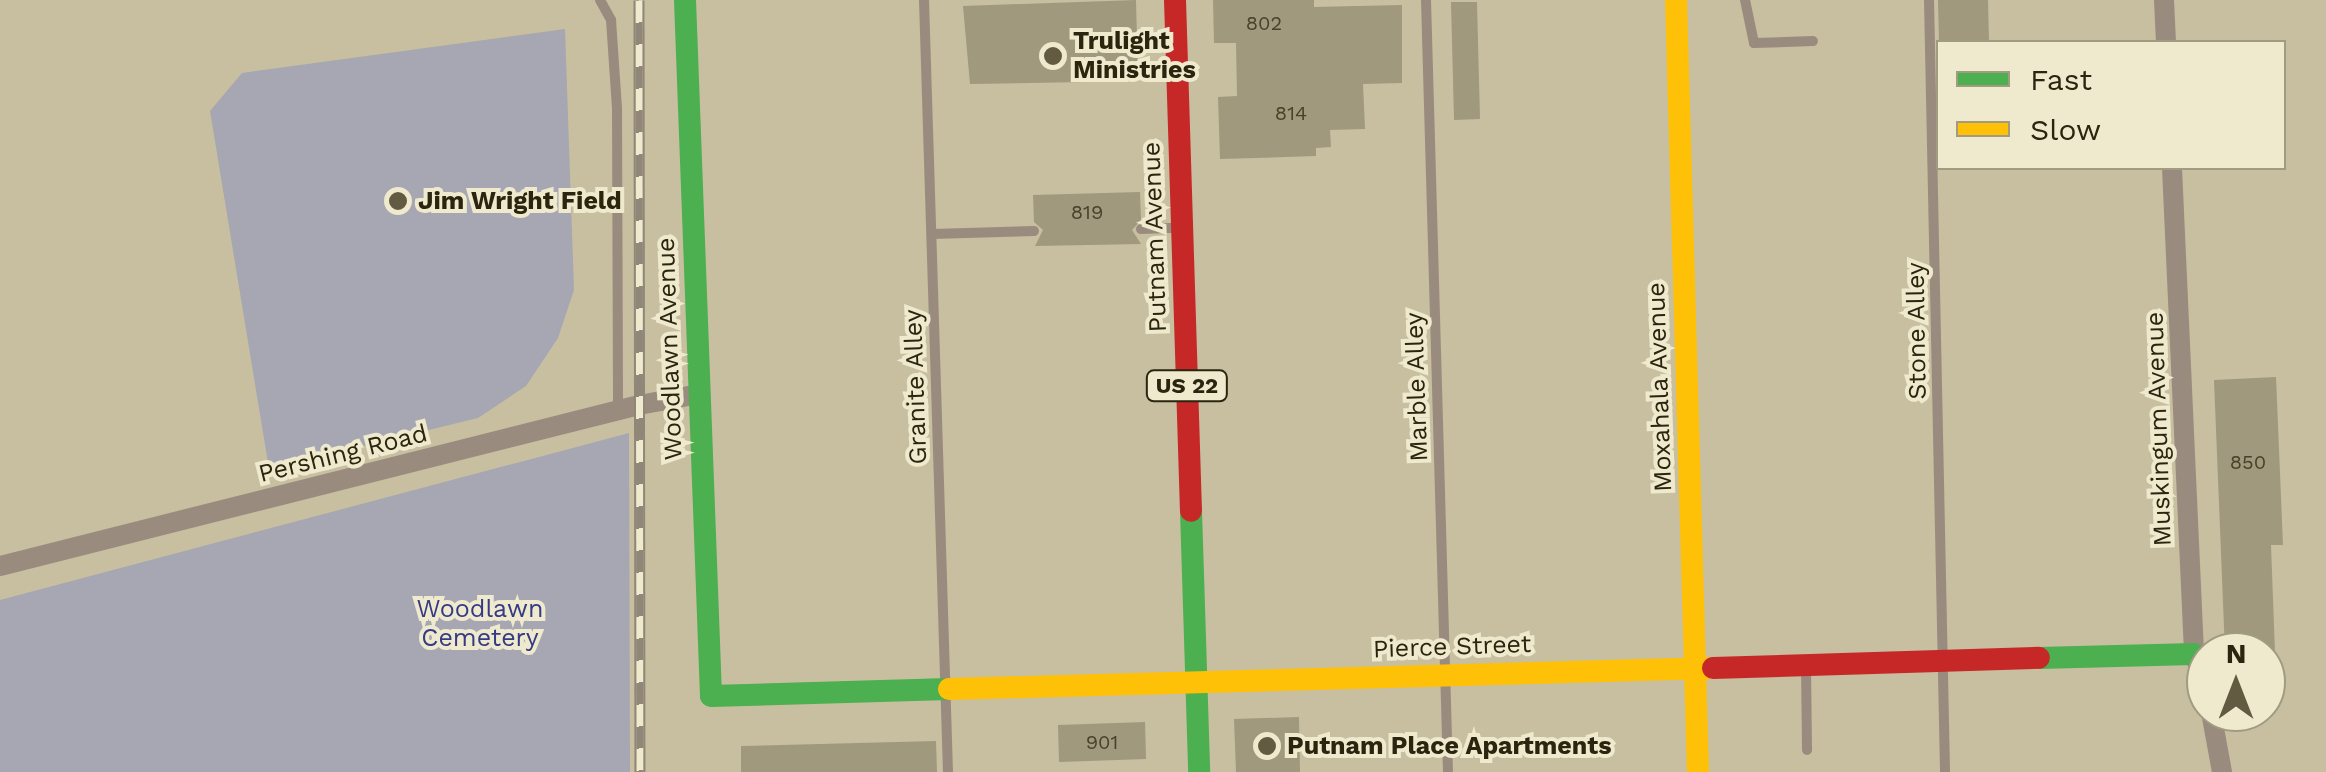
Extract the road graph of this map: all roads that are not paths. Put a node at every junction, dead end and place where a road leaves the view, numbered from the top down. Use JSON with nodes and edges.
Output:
{"nodes":[{"id":1,"x":600,"y":0,"type":"edge"},
{"id":2,"x":685,"y":0,"type":"edge"},
{"id":3,"x":924,"y":0,"type":"edge"},
{"id":4,"x":1175,"y":0,"type":"edge"},
{"id":5,"x":1426,"y":0,"type":"edge"},
{"id":6,"x":1676,"y":0,"type":"edge"},
{"id":7,"x":1745,"y":0,"type":"edge"},
{"id":8,"x":1929,"y":0,"type":"edge"},
{"id":9,"x":2164,"y":0,"type":"edge"},
{"id":10,"x":2166,"y":40,"type":"edge"},
{"id":11,"x":1814,"y":41,"type":"dead end"},
{"id":12,"x":2172,"y":170,"type":"edge"},
{"id":13,"x":1182,"y":228,"type":"junction"},
{"id":14,"x":1141,"y":229,"type":"dead end"},
{"id":15,"x":1034,"y":231,"type":"dead end"},
{"id":16,"x":932,"y":234,"type":"junction"},
{"id":17,"x":699,"y":394,"type":"junction"},
{"id":18,"x":618,"y":410,"type":"junction"},
{"id":19,"x":0,"y":566,"type":"edge"},
{"id":20,"x":2193,"y":632,"type":"edge"},
{"id":21,"x":2186,"y":654,"type":"edge"},
{"id":22,"x":1944,"y":662,"type":"junction"},
{"id":23,"x":1806,"y":665,"type":"junction"},
{"id":24,"x":1696,"y":668,"type":"junction"},
{"id":25,"x":1446,"y":675,"type":"junction"},
{"id":26,"x":1196,"y":682,"type":"junction"},
{"id":27,"x":946,"y":689,"type":"junction"},
{"id":28,"x":711,"y":696,"type":"joint"},
{"id":29,"x":2215,"y":732,"type":"edge"},
{"id":30,"x":1808,"y":750,"type":"dead end"},
{"id":31,"x":948,"y":772,"type":"edge"},
{"id":32,"x":1199,"y":772,"type":"edge"},
{"id":33,"x":1448,"y":772,"type":"edge"},
{"id":34,"x":1698,"y":772,"type":"edge"},
{"id":35,"x":1945,"y":772,"type":"edge"},
{"id":36,"x":2222,"y":772,"type":"edge"}],
"edges":[{"from":1,"to":18,"type":"lane"},
{"from":2,"to":17,"type":"street","name":"Woodlawn Avenue"},
{"from":3,"to":16,"type":"lane","name":"Granite Alley"},
{"from":4,"to":13,"type":"street","name":"Putnam Avenue","number":"US 22"},
{"from":5,"to":25,"type":"lane","name":"Marble Alley"},
{"from":6,"to":24,"type":"street","name":"Moxahala Avenue"},
{"from":7,"to":11,"type":"lane"},
{"from":8,"to":22,"type":"lane","name":"Stone Alley"},
{"from":9,"to":10,"type":"street"},
{"from":12,"to":20,"type":"street","name":"Muskingum Avenue"},
{"from":13,"to":14,"type":"lane"},
{"from":13,"to":26,"type":"street","name":"Putnam Avenue","number":"US 22"},
{"from":15,"to":16,"type":"lane"},
{"from":16,"to":27,"type":"lane","name":"Granite Alley"},
{"from":17,"to":18,"type":"street","name":"Pershing Road"},
{"from":17,"to":28,"type":"street","name":"Woodlawn Avenue"},
{"from":18,"to":19,"type":"street","name":"Pershing Road"},
{"from":21,"to":22,"type":"street","name":"Pierce Street"},
{"from":22,"to":23,"type":"street","name":"Pierce Street"},
{"from":22,"to":35,"type":"lane","name":"Stone Alley"},
{"from":23,"to":24,"type":"street","name":"Pierce Street"},
{"from":23,"to":30,"type":"lane"},
{"from":24,"to":25,"type":"street","name":"Pierce Street"},
{"from":24,"to":34,"type":"street","name":"Moxahala Avenue"},
{"from":25,"to":26,"type":"street","name":"Pierce Street"},
{"from":25,"to":33,"type":"lane","name":"Marble Alley"},
{"from":26,"to":27,"type":"street","name":"Pierce Street"},
{"from":26,"to":32,"type":"street","name":"Putnam Avenue","number":"US 22"},
{"from":27,"to":28,"type":"street","name":"Pierce Street"},
{"from":27,"to":31,"type":"lane","name":"Granite Alley"},
{"from":29,"to":36,"type":"street"}]}
